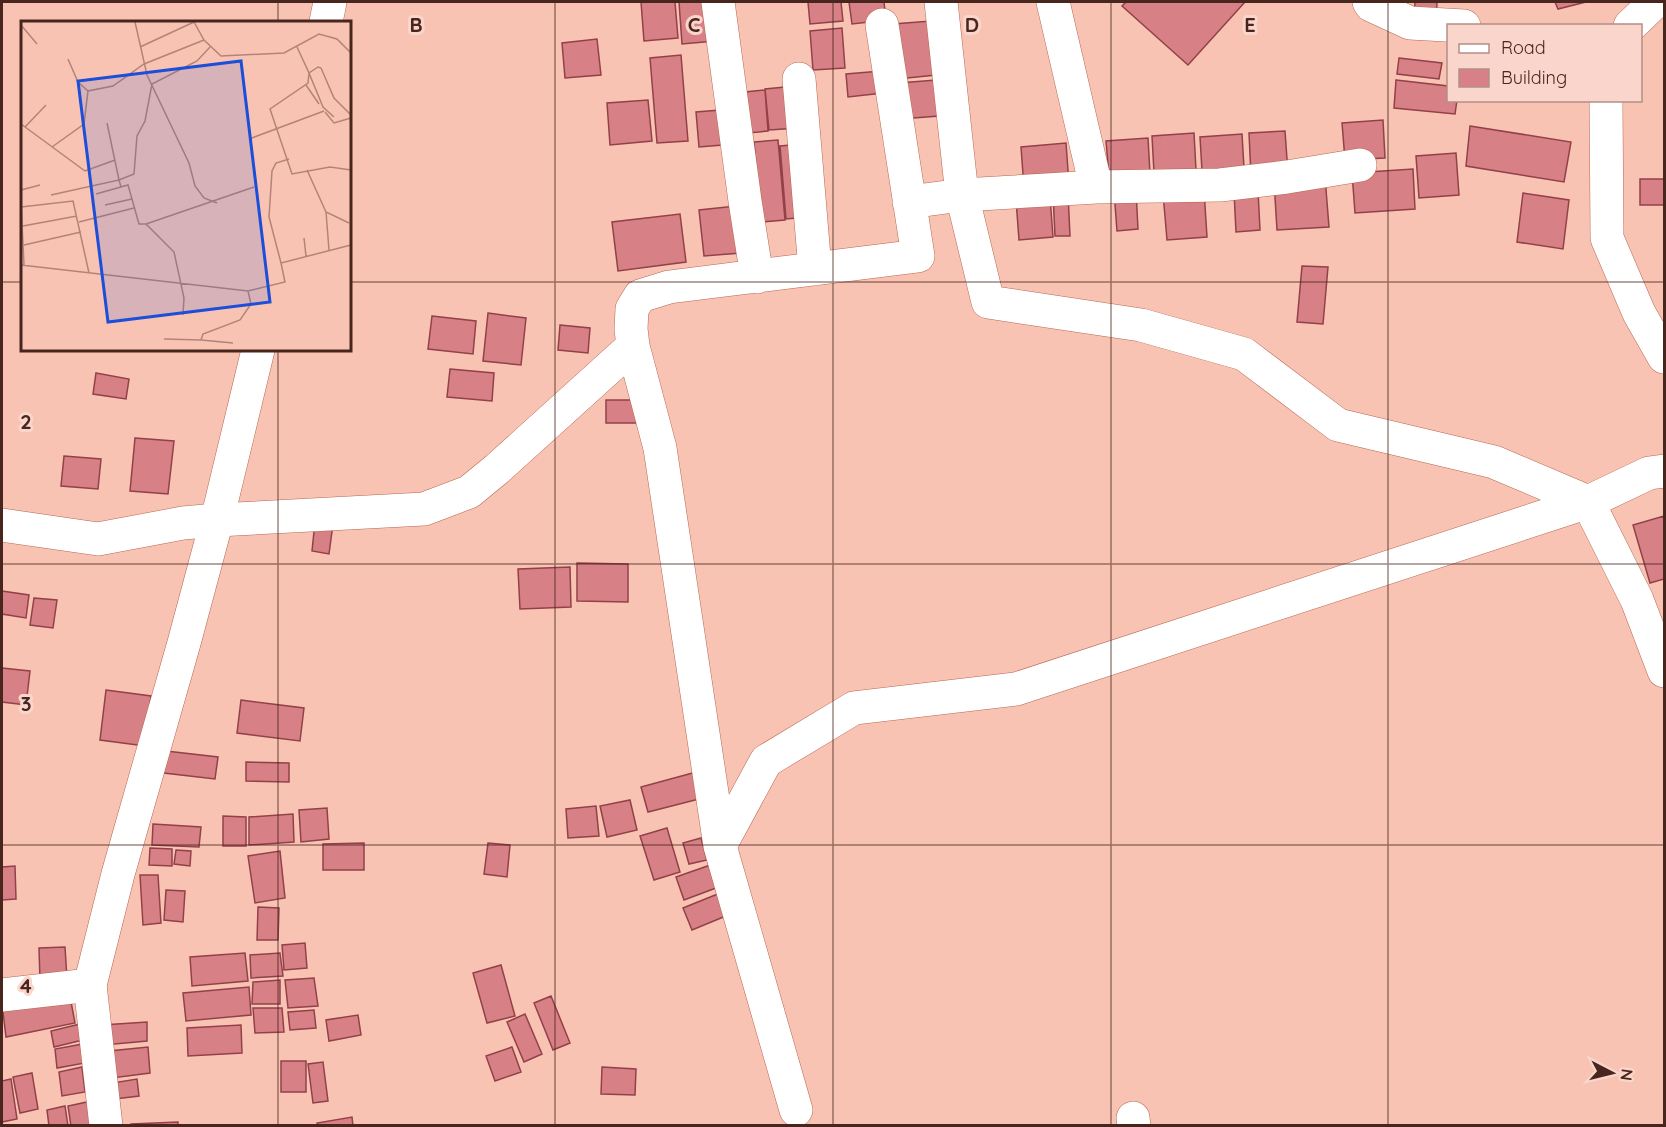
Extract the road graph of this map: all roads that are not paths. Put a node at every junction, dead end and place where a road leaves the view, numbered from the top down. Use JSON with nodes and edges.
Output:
{"nodes":[{"id":1,"x":330,"y":2,"type":"edge"},
{"id":2,"x":718,"y":2,"type":"edge"},
{"id":3,"x":941,"y":2,"type":"edge"},
{"id":4,"x":1053,"y":2,"type":"edge"},
{"id":5,"x":1369,"y":2,"type":"edge"},
{"id":6,"x":1655,"y":2,"type":"edge"},
{"id":7,"x":326,"y":21,"type":"edge"},
{"id":8,"x":1632,"y":24,"type":"edge"},
{"id":9,"x":1447,"y":25,"type":"edge"},
{"id":10,"x":882,"y":26,"type":"dead end"},
{"id":11,"x":800,"y":79,"type":"dead end"},
{"id":12,"x":1606,"y":102,"type":"edge"},
{"id":13,"x":1360,"y":165,"type":"dead end"},
{"id":14,"x":1096,"y":187,"type":"junction"},
{"id":15,"x":962,"y":195,"type":"junction"},
{"id":16,"x":909,"y":202,"type":"junction"},
{"id":17,"x":815,"y":269,"type":"junction"},
{"id":18,"x":757,"y":277,"type":"junction"},
{"id":19,"x":633,"y":346,"type":"junction"},
{"id":20,"x":258,"y":351,"type":"edge"},
{"id":21,"x":1665,"y":357,"type":"edge"},
{"id":22,"x":1665,"y":471,"type":"edge"},
{"id":23,"x":1588,"y":502,"type":"junction"},
{"id":24,"x":217,"y":520,"type":"junction"},
{"id":25,"x":2,"y":525,"type":"edge"},
{"id":26,"x":1665,"y":671,"type":"edge"},
{"id":27,"x":720,"y":846,"type":"junction"},
{"id":28,"x":90,"y":985,"type":"junction"},
{"id":29,"x":2,"y":995,"type":"edge"},
{"id":30,"x":796,"y":1110,"type":"dead end"},
{"id":31,"x":106,"y":1125,"type":"edge"}],
"edges":[{"from":1,"to":7,"type":"street"},
{"from":2,"to":18,"type":"street"},
{"from":3,"to":15,"type":"street"},
{"from":4,"to":14,"type":"street"},
{"from":5,"to":9,"type":"street"},
{"from":6,"to":8,"type":"street"},
{"from":10,"to":16,"type":"street"},
{"from":11,"to":17,"type":"street"},
{"from":12,"to":21,"type":"street"},
{"from":13,"to":14,"type":"street"},
{"from":14,"to":15,"type":"street"},
{"from":15,"to":16,"type":"street"},
{"from":15,"to":23,"type":"street"},
{"from":16,"to":17,"type":"street"},
{"from":17,"to":18,"type":"street"},
{"from":18,"to":19,"type":"street"},
{"from":19,"to":24,"type":"street"},
{"from":19,"to":27,"type":"street"},
{"from":20,"to":24,"type":"street"},
{"from":22,"to":23,"type":"street"},
{"from":23,"to":26,"type":"street"},
{"from":23,"to":27,"type":"street"},
{"from":24,"to":25,"type":"street"},
{"from":24,"to":28,"type":"street"},
{"from":27,"to":30,"type":"street"},
{"from":28,"to":29,"type":"street"},
{"from":28,"to":31,"type":"street"}]}
